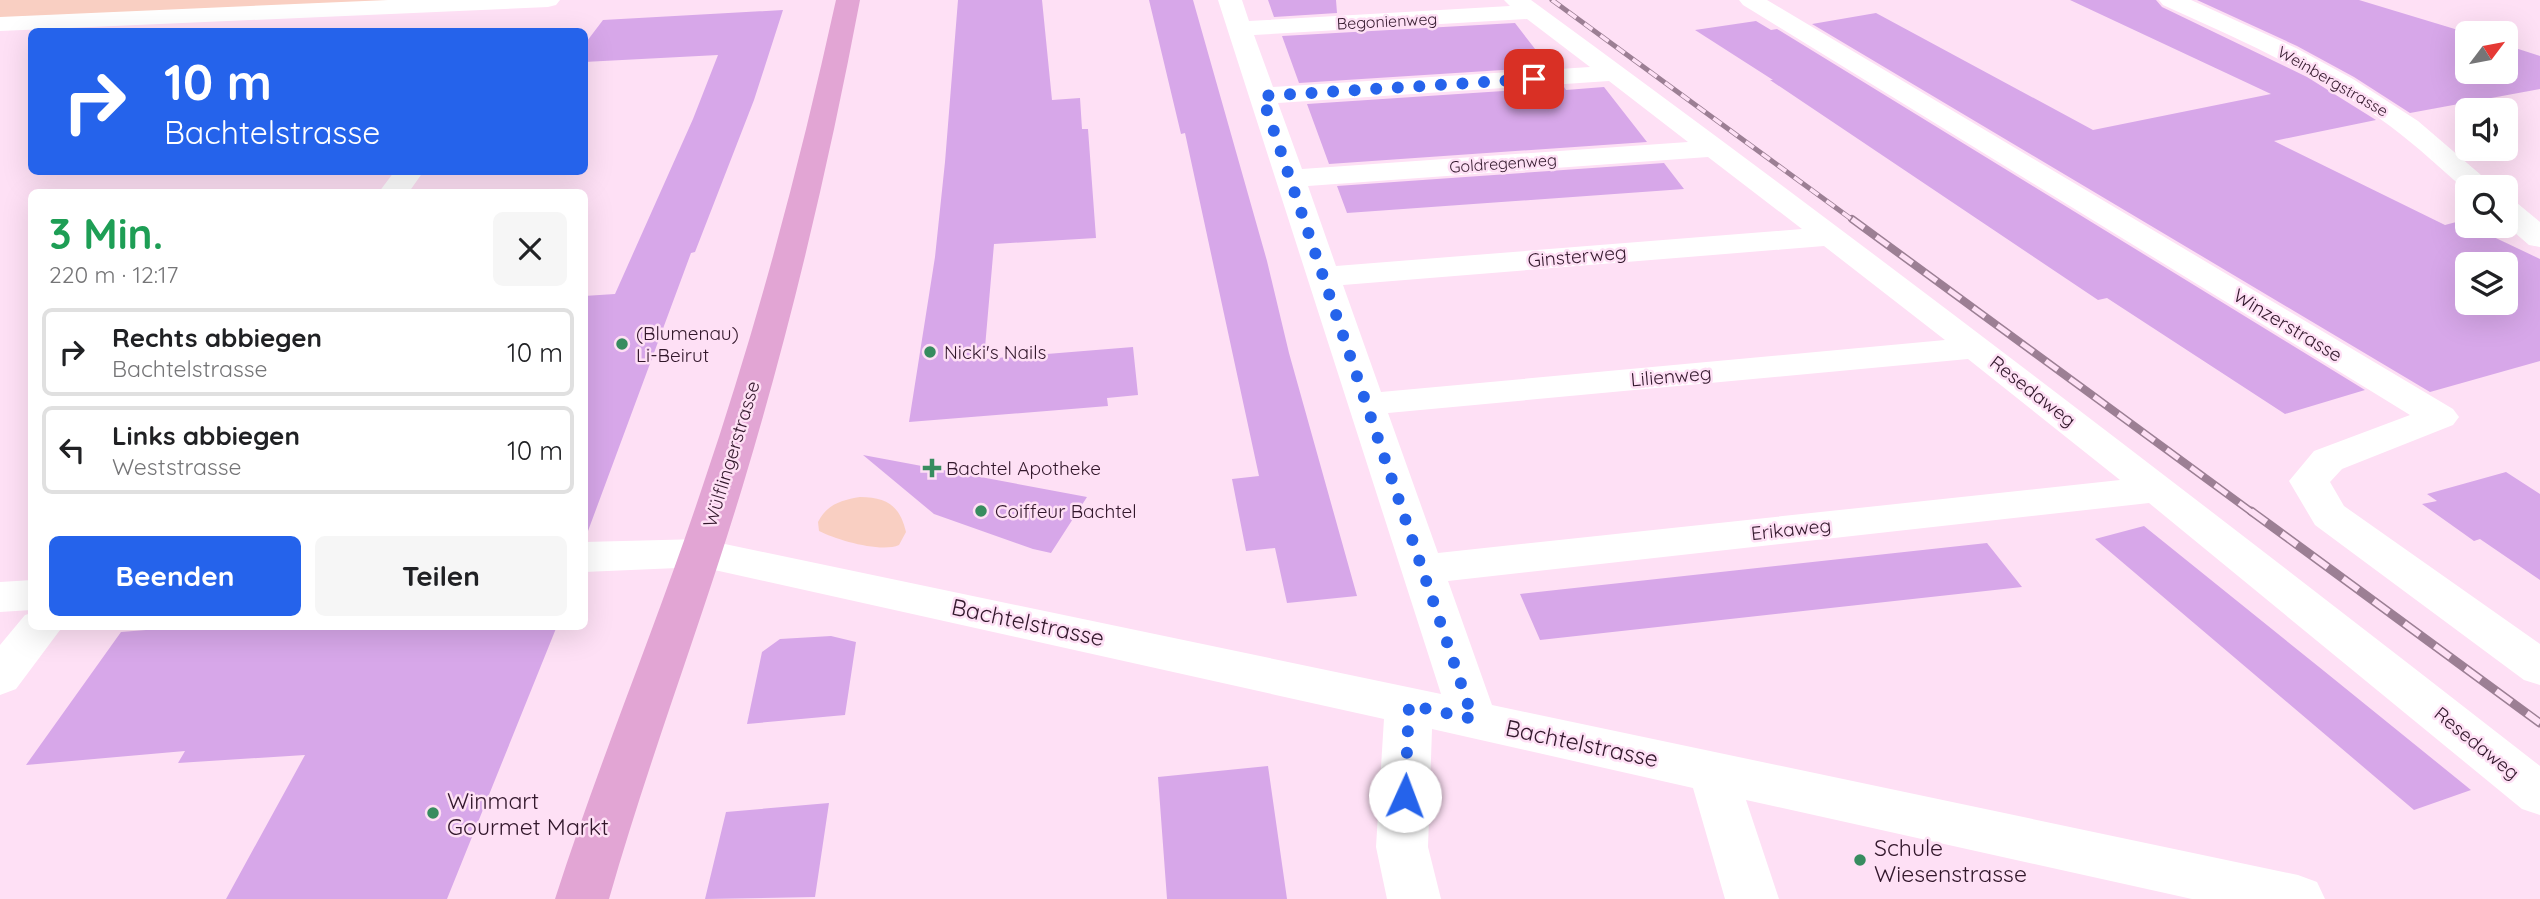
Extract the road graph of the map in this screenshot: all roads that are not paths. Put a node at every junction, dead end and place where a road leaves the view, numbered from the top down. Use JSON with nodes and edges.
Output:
{"nodes":[{"id":1,"x":548,"y":0,"type":"edge"},
{"id":2,"x":848,"y":0,"type":"edge"},
{"id":3,"x":1751,"y":0,"type":"edge"},
{"id":4,"x":2171,"y":0,"type":"edge"},
{"id":5,"x":522,"y":1,"type":"edge"},
{"id":6,"x":1525,"y":6,"type":"edge"},
{"id":7,"x":1235,"y":15,"type":"edge"},
{"id":8,"x":509,"y":21,"type":"dead end"},
{"id":9,"x":0,"y":24,"type":"edge"},
{"id":10,"x":1615,"y":73,"type":"junction"},
{"id":11,"x":1262,"y":96,"type":"junction"},
{"id":12,"x":1716,"y":148,"type":"junction"},
{"id":13,"x":2466,"y":175,"type":"edge"},
{"id":14,"x":1290,"y":179,"type":"junction"},
{"id":15,"x":2518,"y":219,"type":"edge"},
{"id":16,"x":1832,"y":236,"type":"junction"},
{"id":17,"x":2540,"y":238,"type":"edge"},
{"id":18,"x":1323,"y":277,"type":"junction"},
{"id":19,"x":1976,"y":348,"type":"junction"},
{"id":20,"x":1366,"y":404,"type":"junction"},
{"id":21,"x":2160,"y":489,"type":"junction"},
{"id":22,"x":701,"y":553,"type":"junction"},
{"id":23,"x":588,"y":557,"type":"edge"},
{"id":24,"x":1422,"y":569,"type":"junction"},
{"id":25,"x":28,"y":595,"type":"edge"},
{"id":26,"x":0,"y":597,"type":"edge"},
{"id":27,"x":38,"y":630,"type":"edge"},
{"id":28,"x":2540,"y":668,"type":"edge"},
{"id":29,"x":0,"y":677,"type":"edge"},
{"id":30,"x":1409,"y":705,"type":"junction"},
{"id":31,"x":1473,"y":719,"type":"junction"},
{"id":32,"x":1714,"y":772,"type":"junction"},
{"id":33,"x":2540,"y":794,"type":"edge"},
{"id":34,"x":582,"y":899,"type":"edge"},
{"id":35,"x":1414,"y":899,"type":"edge"},
{"id":36,"x":1752,"y":899,"type":"edge"},
{"id":37,"x":2298,"y":899,"type":"edge"}],
"edges":[{"from":1,"to":5,"type":"street"},
{"from":2,"to":22,"type":"main road","name":"Wülflingerstrasse"},
{"from":3,"to":28,"type":"street","name":"Winzerstrasse"},
{"from":4,"to":13,"type":"street","name":"Weinbergstrasse"},
{"from":5,"to":8,"type":"street"},
{"from":5,"to":9,"type":"street"},
{"from":6,"to":7,"type":"street","name":"Begonienweg"},
{"from":6,"to":10,"type":"street","name":"Resedaweg"},
{"from":7,"to":11,"type":"street"},
{"from":10,"to":11,"type":"street"},
{"from":10,"to":12,"type":"street","name":"Resedaweg"},
{"from":11,"to":14,"type":"street"},
{"from":12,"to":14,"type":"street","name":"Goldregenweg"},
{"from":12,"to":16,"type":"street","name":"Resedaweg"},
{"from":14,"to":18,"type":"street"},
{"from":15,"to":17,"type":"street"},
{"from":16,"to":18,"type":"street","name":"Ginsterweg"},
{"from":16,"to":19,"type":"street","name":"Resedaweg"},
{"from":18,"to":20,"type":"street"},
{"from":19,"to":20,"type":"street","name":"Lilienweg"},
{"from":19,"to":21,"type":"street","name":"Resedaweg"},
{"from":20,"to":24,"type":"street"},
{"from":21,"to":24,"type":"street","name":"Erikaweg"},
{"from":21,"to":33,"type":"street","name":"Resedaweg"},
{"from":22,"to":23,"type":"street","name":"Bachtelstrasse"},
{"from":22,"to":30,"type":"street","name":"Bachtelstrasse"},
{"from":22,"to":34,"type":"main road","name":"Wülflingerstrasse"},
{"from":24,"to":31,"type":"street"},
{"from":25,"to":26,"type":"street"},
{"from":27,"to":29,"type":"street"},
{"from":30,"to":31,"type":"street","name":"Bachtelstrasse"},
{"from":30,"to":35,"type":"street"},
{"from":31,"to":32,"type":"street","name":"Bachtelstrasse"},
{"from":32,"to":36,"type":"street"},
{"from":32,"to":37,"type":"street","name":"Bachtelstrasse"}]}
